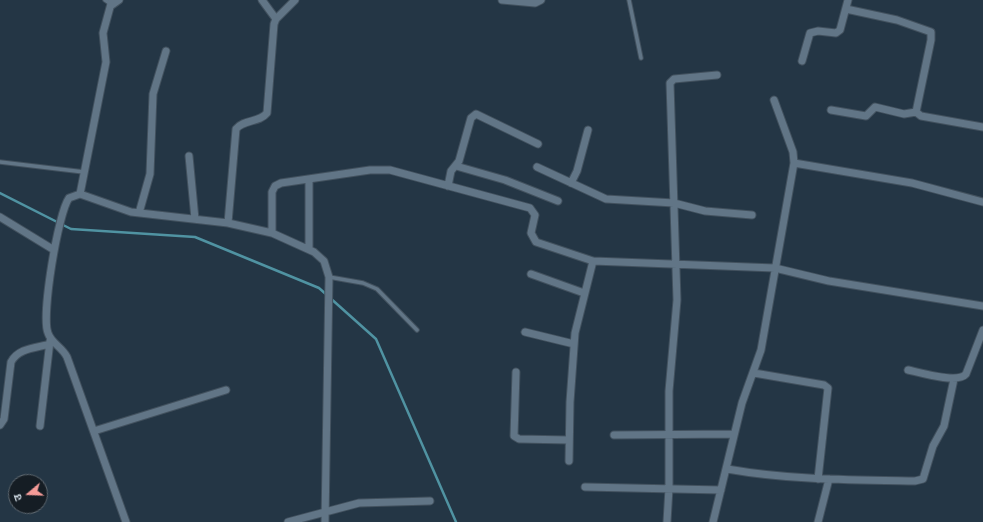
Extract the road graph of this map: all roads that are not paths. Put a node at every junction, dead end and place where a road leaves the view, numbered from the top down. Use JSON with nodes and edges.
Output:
{"nodes":[{"id":1,"x":105,"y":0,"type":"edge"},
{"id":2,"x":119,"y":0,"type":"edge"},
{"id":3,"x":262,"y":0,"type":"edge"},
{"id":4,"x":295,"y":0,"type":"edge"},
{"id":5,"x":502,"y":0,"type":"edge"},
{"id":6,"x":541,"y":0,"type":"edge"},
{"id":7,"x":629,"y":0,"type":"edge"},
{"id":8,"x":848,"y":0,"type":"edge"},
{"id":9,"x":112,"y":2,"type":"edge"},
{"id":10,"x":846,"y":9,"type":"junction"},
{"id":11,"x":276,"y":19,"type":"junction"},
{"id":12,"x":166,"y":51,"type":"dead end"},
{"id":13,"x":641,"y":58,"type":"dead end"},
{"id":14,"x":802,"y":61,"type":"dead end"},
{"id":15,"x":717,"y":75,"type":"dead end"},
{"id":16,"x":774,"y":100,"type":"dead end"},
{"id":17,"x":830,"y":110,"type":"dead end"},
{"id":18,"x":916,"y":112,"type":"junction"},
{"id":19,"x":983,"y":127,"type":"edge"},
{"id":20,"x":588,"y":130,"type":"dead end"},
{"id":21,"x":538,"y":144,"type":"dead end"},
{"id":22,"x":189,"y":156,"type":"dead end"},
{"id":23,"x":0,"y":162,"type":"edge"},
{"id":24,"x":794,"y":163,"type":"junction"},
{"id":25,"x":456,"y":166,"type":"junction"},
{"id":26,"x":537,"y":167,"type":"dead end"},
{"id":27,"x":84,"y":172,"type":"junction"},
{"id":28,"x":309,"y":179,"type":"junction"},
{"id":29,"x":571,"y":183,"type":"junction"},
{"id":30,"x":448,"y":186,"type":"junction"},
{"id":31,"x":80,"y":194,"type":"junction"},
{"id":32,"x":558,"y":202,"type":"dead end"},
{"id":33,"x":983,"y":202,"type":"edge"},
{"id":34,"x":674,"y":203,"type":"junction"},
{"id":35,"x":139,"y":213,"type":"junction"},
{"id":36,"x":752,"y":215,"type":"dead end"},
{"id":37,"x":0,"y":218,"type":"edge"},
{"id":38,"x":195,"y":219,"type":"junction"},
{"id":39,"x":228,"y":223,"type":"junction"},
{"id":40,"x":272,"y":233,"type":"junction"},
{"id":41,"x":309,"y":249,"type":"junction"},
{"id":42,"x":54,"y":250,"type":"junction"},
{"id":43,"x":593,"y":261,"type":"junction"},
{"id":44,"x":676,"y":264,"type":"junction"},
{"id":45,"x":775,"y":268,"type":"junction"},
{"id":46,"x":531,"y":274,"type":"dead end"},
{"id":47,"x":329,"y":278,"type":"junction"},
{"id":48,"x":584,"y":293,"type":"junction"},
{"id":49,"x":983,"y":306,"type":"edge"},
{"id":50,"x":417,"y":330,"type":"dead end"},
{"id":51,"x":983,"y":330,"type":"edge"},
{"id":52,"x":525,"y":332,"type":"dead end"},
{"id":53,"x":50,"y":341,"type":"junction"},
{"id":54,"x":574,"y":344,"type":"junction"},
{"id":55,"x":908,"y":370,"type":"dead end"},
{"id":56,"x":516,"y":372,"type":"dead end"},
{"id":57,"x":754,"y":373,"type":"junction"},
{"id":58,"x":954,"y":379,"type":"junction"},
{"id":59,"x":226,"y":390,"type":"dead end"},
{"id":60,"x":0,"y":425,"type":"edge"},
{"id":61,"x":40,"y":426,"type":"dead end"},
{"id":62,"x":94,"y":431,"type":"junction"},
{"id":63,"x":734,"y":434,"type":"junction"},
{"id":64,"x":614,"y":435,"type":"dead end"},
{"id":65,"x":670,"y":435,"type":"junction"},
{"id":66,"x":569,"y":440,"type":"junction"},
{"id":67,"x":568,"y":461,"type":"dead end"},
{"id":68,"x":727,"y":469,"type":"junction"},
{"id":69,"x":818,"y":479,"type":"junction"},
{"id":70,"x":829,"y":479,"type":"junction"},
{"id":71,"x":586,"y":487,"type":"dead end"},
{"id":72,"x":669,"y":488,"type":"junction"},
{"id":73,"x":721,"y":490,"type":"junction"},
{"id":74,"x":430,"y":501,"type":"dead end"},
{"id":75,"x":326,"y":511,"type":"junction"},
{"id":76,"x":126,"y":522,"type":"edge"},
{"id":77,"x":288,"y":522,"type":"edge"},
{"id":78,"x":325,"y":522,"type":"edge"},
{"id":79,"x":667,"y":522,"type":"edge"},
{"id":80,"x":713,"y":522,"type":"edge"},
{"id":81,"x":818,"y":522,"type":"edge"}],
"edges":[{"from":1,"to":9,"type":"lane"},
{"from":2,"to":9,"type":"street"},
{"from":3,"to":11,"type":"street"},
{"from":4,"to":11,"type":"street"},
{"from":5,"to":6,"type":"street"},
{"from":7,"to":13,"type":"lane"},
{"from":8,"to":10,"type":"street"},
{"from":9,"to":27,"type":"street"},
{"from":10,"to":14,"type":"street"},
{"from":10,"to":18,"type":"street"},
{"from":11,"to":39,"type":"street"},
{"from":12,"to":35,"type":"street"},
{"from":15,"to":34,"type":"street"},
{"from":16,"to":24,"type":"street"},
{"from":17,"to":18,"type":"street"},
{"from":18,"to":19,"type":"street"},
{"from":20,"to":29,"type":"street"},
{"from":21,"to":25,"type":"street"},
{"from":22,"to":38,"type":"street"},
{"from":23,"to":27,"type":"lane"},
{"from":24,"to":33,"type":"street"},
{"from":24,"to":45,"type":"street"},
{"from":25,"to":30,"type":"street"},
{"from":25,"to":32,"type":"street"},
{"from":26,"to":29,"type":"street"},
{"from":27,"to":31,"type":"street"},
{"from":28,"to":30,"type":"street"},
{"from":28,"to":40,"type":"street"},
{"from":28,"to":41,"type":"street"},
{"from":29,"to":34,"type":"street"},
{"from":30,"to":43,"type":"street"},
{"from":31,"to":35,"type":"street"},
{"from":31,"to":42,"type":"street"},
{"from":34,"to":36,"type":"street"},
{"from":34,"to":44,"type":"street"},
{"from":35,"to":38,"type":"street"},
{"from":37,"to":42,"type":"street"},
{"from":38,"to":39,"type":"street"},
{"from":39,"to":40,"type":"street"},
{"from":40,"to":41,"type":"street"},
{"from":41,"to":47,"type":"street"},
{"from":42,"to":53,"type":"street"},
{"from":43,"to":44,"type":"street"},
{"from":43,"to":48,"type":"street"},
{"from":44,"to":45,"type":"street"},
{"from":44,"to":65,"type":"street"},
{"from":45,"to":49,"type":"street"},
{"from":45,"to":57,"type":"street"},
{"from":46,"to":48,"type":"street"},
{"from":47,"to":50,"type":"lane"},
{"from":47,"to":75,"type":"street"},
{"from":48,"to":54,"type":"street"},
{"from":51,"to":58,"type":"street"},
{"from":52,"to":54,"type":"street"},
{"from":53,"to":60,"type":"street"},
{"from":53,"to":61,"type":"street"},
{"from":53,"to":62,"type":"street"},
{"from":54,"to":66,"type":"street"},
{"from":55,"to":58,"type":"street"},
{"from":56,"to":66,"type":"street"},
{"from":57,"to":63,"type":"street"},
{"from":57,"to":69,"type":"street"},
{"from":58,"to":70,"type":"street"},
{"from":59,"to":62,"type":"street"},
{"from":62,"to":76,"type":"street"},
{"from":63,"to":65,"type":"street"},
{"from":63,"to":68,"type":"street"},
{"from":64,"to":65,"type":"street"},
{"from":65,"to":72,"type":"street"},
{"from":66,"to":67,"type":"street"},
{"from":68,"to":69,"type":"street"},
{"from":68,"to":73,"type":"street"},
{"from":69,"to":70,"type":"street"},
{"from":70,"to":81,"type":"street"},
{"from":71,"to":72,"type":"street"},
{"from":72,"to":73,"type":"street"},
{"from":72,"to":79,"type":"street"},
{"from":73,"to":80,"type":"street"},
{"from":74,"to":75,"type":"street"},
{"from":75,"to":77,"type":"street"},
{"from":75,"to":78,"type":"street"}]}
